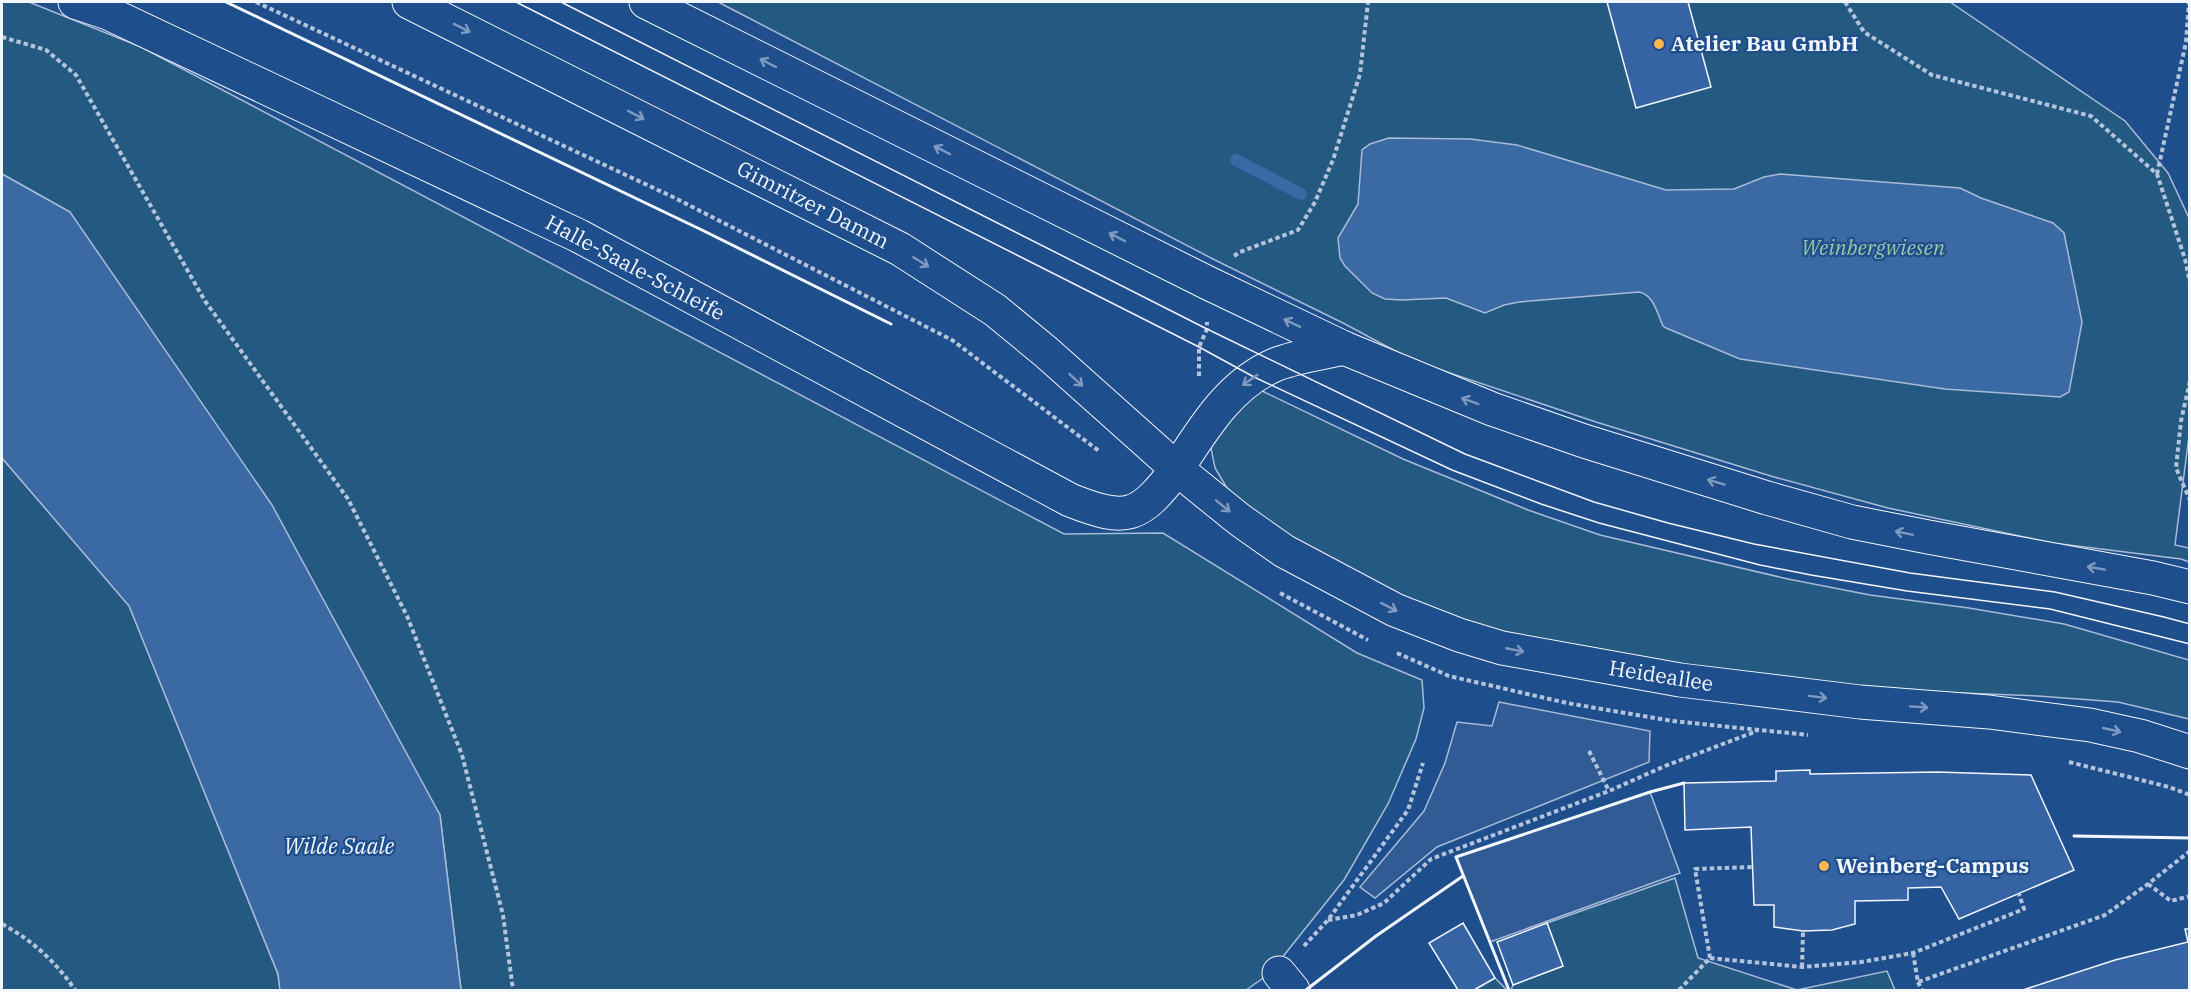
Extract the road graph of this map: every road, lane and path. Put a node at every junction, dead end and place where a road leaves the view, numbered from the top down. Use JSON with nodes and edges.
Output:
{"nodes":[{"id":1,"x":75,"y":2,"type":"edge"},
{"id":2,"x":256,"y":2,"type":"edge"},
{"id":3,"x":410,"y":2,"type":"edge"},
{"id":4,"x":646,"y":2,"type":"edge"},
{"id":5,"x":1368,"y":2,"type":"edge"},
{"id":6,"x":1845,"y":2,"type":"edge"},
{"id":7,"x":2189,"y":2,"type":"edge"},
{"id":8,"x":2,"y":37,"type":"edge"},
{"id":9,"x":2157,"y":174,"type":"junction"},
{"id":10,"x":1208,"y":283,"type":"junction"},
{"id":11,"x":2190,"y":283,"type":"edge"},
{"id":12,"x":1199,"y":347,"type":"dead end"},
{"id":13,"x":1344,"y":348,"type":"junction"},
{"id":14,"x":2190,"y":381,"type":"edge"},
{"id":15,"x":1100,"y":453,"type":"dead end"},
{"id":16,"x":1177,"y":469,"type":"junction"},
{"id":17,"x":2190,"y":500,"type":"edge"},
{"id":18,"x":2190,"y":587,"type":"edge"},
{"id":19,"x":1449,"y":676,"type":"dead end"},
{"id":20,"x":1757,"y":731,"type":"junction"},
{"id":21,"x":1816,"y":736,"type":"dead end"},
{"id":22,"x":1589,"y":751,"type":"dead end"},
{"id":23,"x":2190,"y":752,"type":"edge"},
{"id":24,"x":2062,"y":760,"type":"dead end"},
{"id":25,"x":1423,"y":762,"type":"dead end"},
{"id":26,"x":1609,"y":791,"type":"junction"},
{"id":27,"x":2190,"y":795,"type":"edge"},
{"id":28,"x":2190,"y":851,"type":"edge"},
{"id":29,"x":1752,"y":867,"type":"dead end"},
{"id":30,"x":2148,"y":884,"type":"junction"},
{"id":31,"x":2019,"y":894,"type":"dead end"},
{"id":32,"x":2190,"y":896,"type":"edge"},
{"id":33,"x":2,"y":924,"type":"edge"},
{"id":34,"x":1803,"y":931,"type":"dead end"},
{"id":35,"x":1913,"y":953,"type":"junction"},
{"id":36,"x":1710,"y":958,"type":"junction"},
{"id":37,"x":1802,"y":967,"type":"junction"},
{"id":38,"x":1918,"y":982,"type":"junction"},
{"id":39,"x":75,"y":990,"type":"edge"},
{"id":40,"x":513,"y":990,"type":"edge"},
{"id":41,"x":1679,"y":990,"type":"edge"},
{"id":42,"x":1922,"y":990,"type":"edge"}],
"edges":[{"from":1,"to":16,"type":"main road","name":"Halle-Saale-Schleife"},
{"from":2,"to":15,"type":"path"},
{"from":3,"to":16,"type":"main road","name":"Gimritzer Damm","one_way":true},
{"from":10,"to":4,"type":"main road","one_way":true},
{"from":5,"to":10,"type":"path"},
{"from":6,"to":9,"type":"path"},
{"from":7,"to":9,"type":"path"},
{"from":8,"to":40,"type":"path"},
{"from":9,"to":11,"type":"path"},
{"from":10,"to":12,"type":"path"},
{"from":13,"to":10,"type":"main road","one_way":true},
{"from":13,"to":16,"type":"main road","name":"Halle-Saale-Schleife","one_way":true},
{"from":18,"to":13,"type":"main road","one_way":true},
{"from":14,"to":17,"type":"path"},
{"from":16,"to":23,"type":"main road","name":"Heideallee","one_way":true},
{"from":19,"to":20,"type":"path"},
{"from":20,"to":21,"type":"path"},
{"from":20,"to":26,"type":"path"},
{"from":22,"to":26,"type":"path"},
{"from":24,"to":27,"type":"path"},
{"from":25,"to":26,"type":"path"},
{"from":28,"to":30,"type":"path"},
{"from":29,"to":36,"type":"path"},
{"from":30,"to":32,"type":"path"},
{"from":30,"to":38,"type":"path"},
{"from":31,"to":35,"type":"path"},
{"from":33,"to":39,"type":"path"},
{"from":34,"to":37,"type":"path"},
{"from":35,"to":37,"type":"path"},
{"from":35,"to":38,"type":"path"},
{"from":36,"to":37,"type":"path"},
{"from":36,"to":41,"type":"path"},
{"from":38,"to":42,"type":"path"}]}
